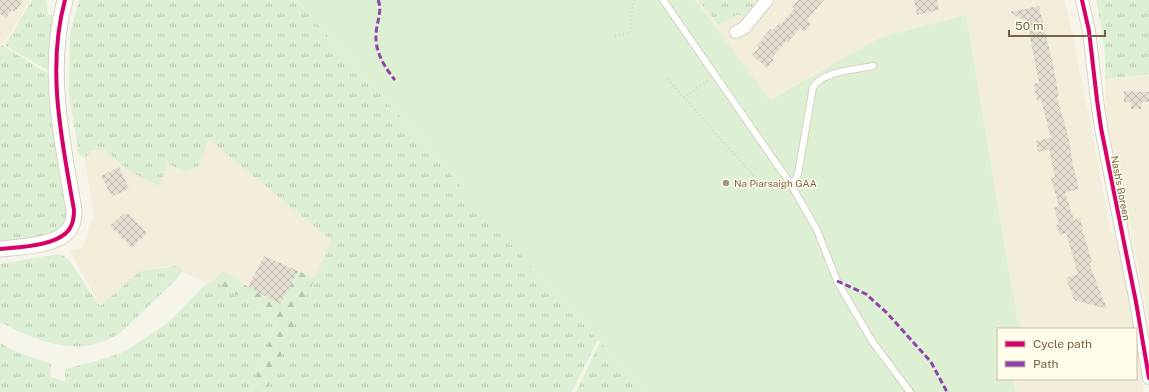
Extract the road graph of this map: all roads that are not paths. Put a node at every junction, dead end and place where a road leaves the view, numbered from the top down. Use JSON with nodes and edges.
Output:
{"nodes":[{"id":1,"x":65,"y":0,"type":"edge"},
{"id":2,"x":663,"y":0,"type":"edge"},
{"id":3,"x":767,"y":0,"type":"edge"},
{"id":4,"x":1082,"y":0,"type":"edge"},
{"id":5,"x":736,"y":32,"type":"dead end"},
{"id":6,"x":873,"y":66,"type":"dead end"},
{"id":7,"x":790,"y":183,"type":"junction"},
{"id":8,"x":0,"y":249,"type":"edge"},
{"id":9,"x":1149,"y":378,"type":"edge"},
{"id":10,"x":910,"y":392,"type":"edge"}],
"edges":[{"from":1,"to":8,"type":"street"},
{"from":2,"to":7,"type":"lane"},
{"from":3,"to":5,"type":"street"},
{"from":4,"to":9,"type":"street","name":"Nash's Boreen"},
{"from":6,"to":7,"type":"lane"},
{"from":7,"to":10,"type":"lane"}]}
